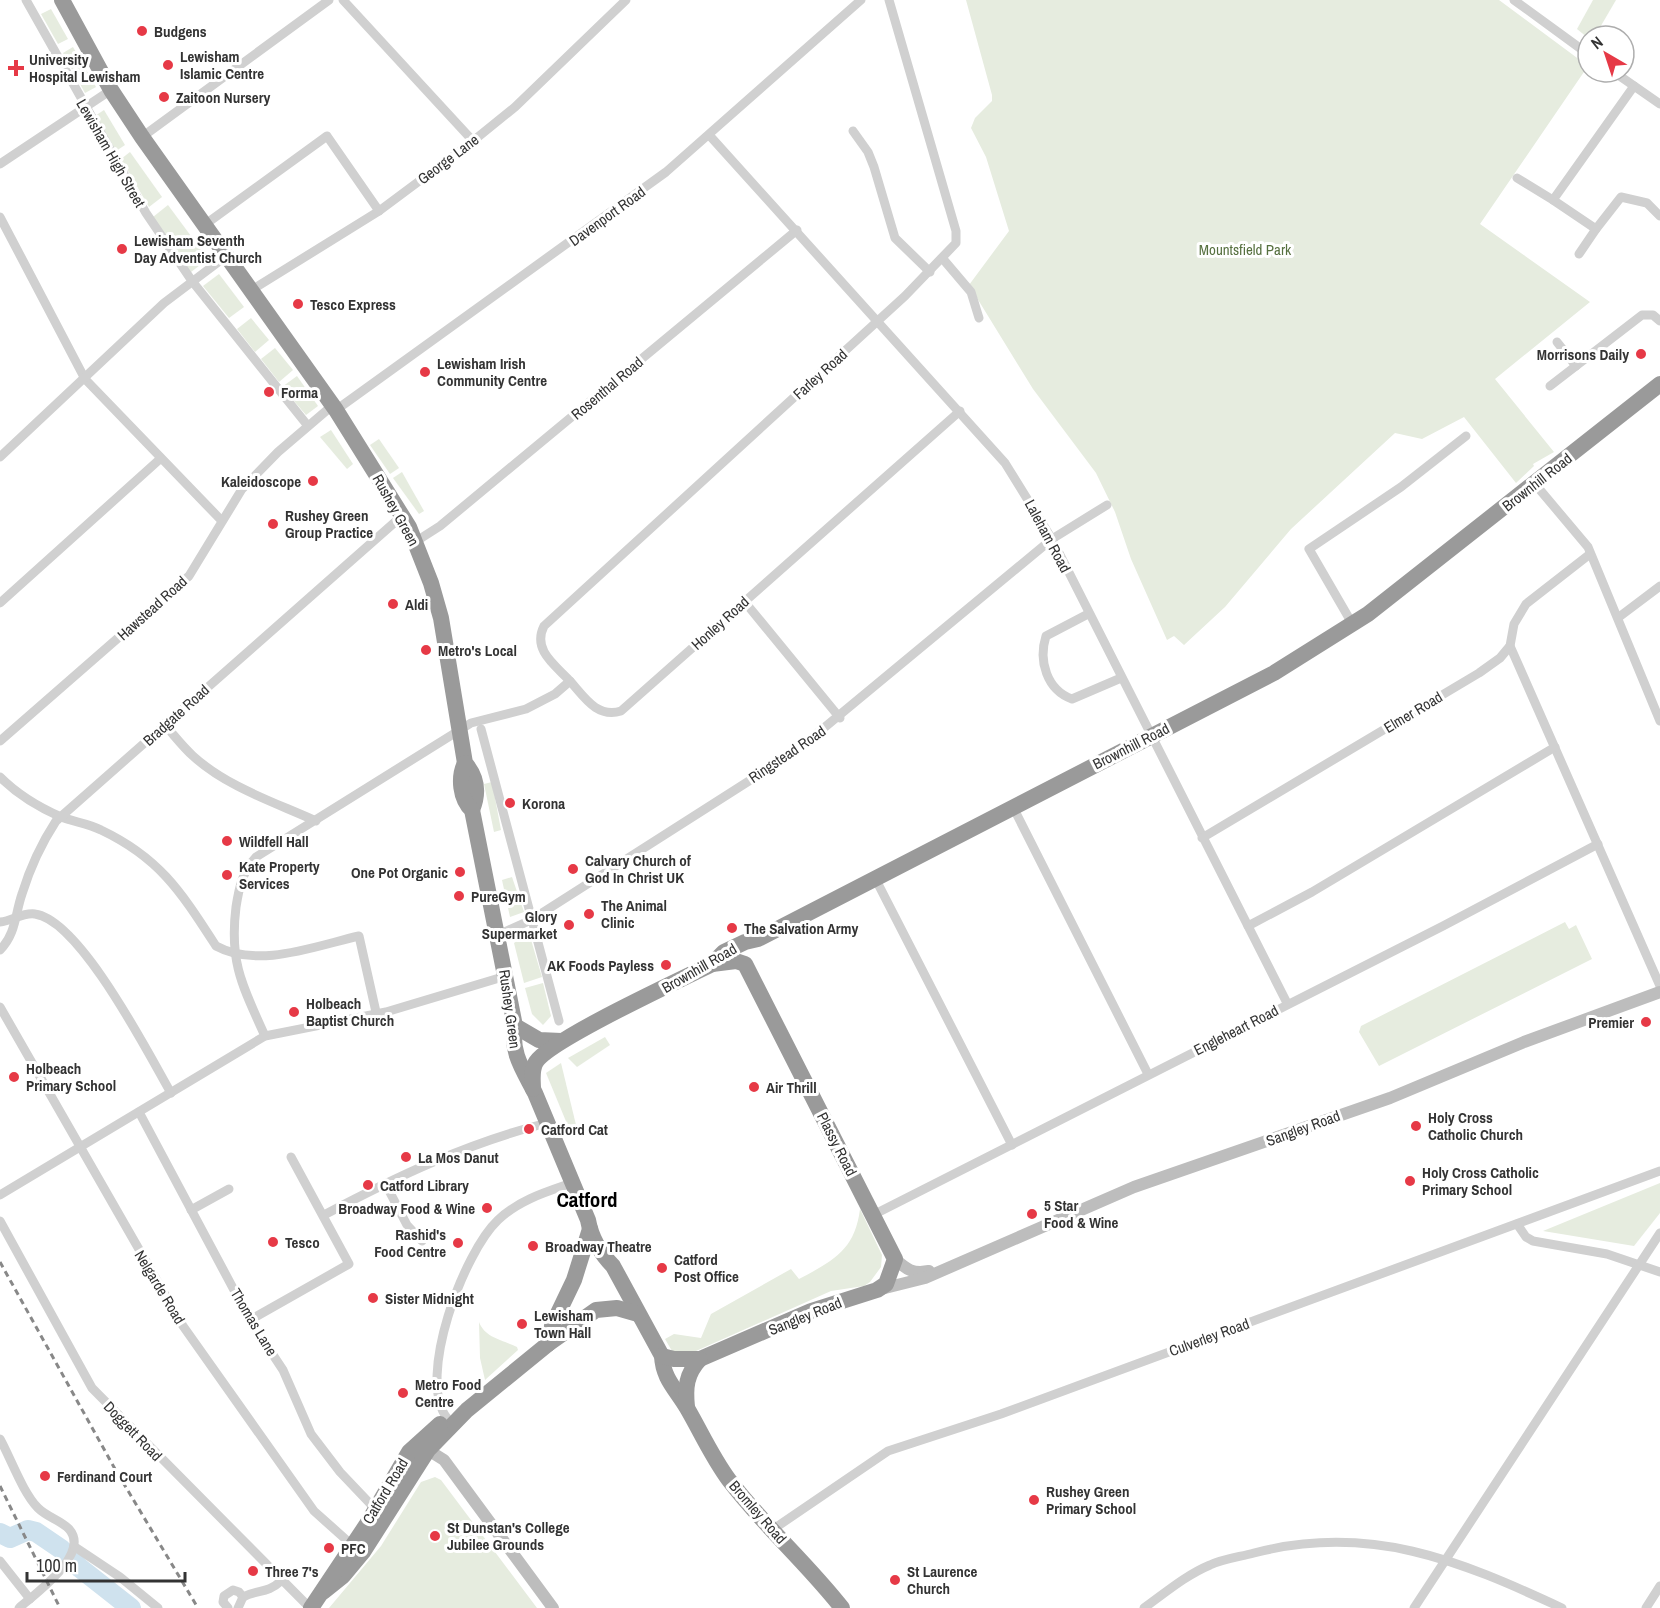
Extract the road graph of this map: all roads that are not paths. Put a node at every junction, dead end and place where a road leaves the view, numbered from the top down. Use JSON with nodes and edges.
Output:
{"nodes":[{"id":1,"x":26,"y":0,"type":"edge"},
{"id":2,"x":62,"y":0,"type":"edge"},
{"id":3,"x":329,"y":0,"type":"edge"},
{"id":4,"x":343,"y":0,"type":"edge"},
{"id":5,"x":626,"y":0,"type":"edge"},
{"id":6,"x":861,"y":0,"type":"edge"},
{"id":7,"x":889,"y":0,"type":"edge"},
{"id":8,"x":1514,"y":0,"type":"edge"},
{"id":9,"x":1576,"y":45,"type":"edge"},
{"id":10,"x":1631,"y":84,"type":"edge"},
{"id":11,"x":1634,"y":86,"type":"junction"},
{"id":12,"x":111,"y":90,"type":"junction"},
{"id":13,"x":1660,"y":104,"type":"edge"},
{"id":14,"x":84,"y":107,"type":"junction"},
{"id":15,"x":853,"y":131,"type":"dead end"},
{"id":16,"x":710,"y":136,"type":"junction"},
{"id":17,"x":142,"y":137,"type":"junction"},
{"id":18,"x":473,"y":141,"type":"junction"},
{"id":19,"x":0,"y":164,"type":"edge"},
{"id":20,"x":1517,"y":178,"type":"dead end"},
{"id":21,"x":1553,"y":200,"type":"junction"},
{"id":22,"x":379,"y":211,"type":"junction"},
{"id":23,"x":1660,"y":216,"type":"edge"},
{"id":24,"x":0,"y":217,"type":"edge"},
{"id":25,"x":203,"y":226,"type":"junction"},
{"id":26,"x":1596,"y":229,"type":"junction"},
{"id":27,"x":797,"y":230,"type":"junction"},
{"id":28,"x":1579,"y":254,"type":"dead end"},
{"id":29,"x":225,"y":256,"type":"junction"},
{"id":30,"x":943,"y":259,"type":"junction"},
{"id":31,"x":930,"y":272,"type":"junction"},
{"id":32,"x":192,"y":282,"type":"junction"},
{"id":33,"x":250,"y":291,"type":"junction"},
{"id":34,"x":979,"y":318,"type":"dead end"},
{"id":35,"x":878,"y":321,"type":"junction"},
{"id":36,"x":1660,"y":321,"type":"edge"},
{"id":37,"x":1557,"y":342,"type":"dead end"},
{"id":38,"x":1576,"y":366,"type":"junction"},
{"id":39,"x":85,"y":379,"type":"junction"},
{"id":40,"x":1660,"y":384,"type":"edge"},
{"id":41,"x":1550,"y":386,"type":"dead end"},
{"id":42,"x":334,"y":407,"type":"junction"},
{"id":43,"x":960,"y":411,"type":"junction"},
{"id":44,"x":308,"y":426,"type":"junction"},
{"id":45,"x":1466,"y":436,"type":"dead end"},
{"id":46,"x":0,"y":456,"type":"edge"},
{"id":47,"x":160,"y":459,"type":"junction"},
{"id":48,"x":1535,"y":483,"type":"junction"},
{"id":49,"x":1107,"y":505,"type":"dead end"},
{"id":50,"x":402,"y":515,"type":"junction"},
{"id":51,"x":221,"y":520,"type":"junction"},
{"id":52,"x":1052,"y":539,"type":"junction"},
{"id":53,"x":416,"y":542,"type":"junction"},
{"id":54,"x":1590,"y":554,"type":"junction"},
{"id":55,"x":1660,"y":586,"type":"edge"},
{"id":56,"x":744,"y":601,"type":"junction"},
{"id":57,"x":0,"y":603,"type":"edge"},
{"id":58,"x":1088,"y":614,"type":"junction"},
{"id":59,"x":1619,"y":617,"type":"junction"},
{"id":60,"x":1353,"y":625,"type":"junction"},
{"id":61,"x":1510,"y":646,"type":"junction"},
{"id":62,"x":1121,"y":678,"type":"junction"},
{"id":63,"x":570,"y":681,"type":"junction"},
{"id":64,"x":840,"y":718,"type":"junction"},
{"id":65,"x":1660,"y":722,"type":"edge"},
{"id":66,"x":164,"y":724,"type":"junction"},
{"id":67,"x":481,"y":729,"type":"dead end"},
{"id":68,"x":461,"y":730,"type":"junction"},
{"id":69,"x":1151,"y":737,"type":"junction"},
{"id":70,"x":0,"y":741,"type":"edge"},
{"id":71,"x":1555,"y":747,"type":"junction"},
{"id":72,"x":0,"y":777,"type":"edge"},
{"id":73,"x":1013,"y":807,"type":"junction"},
{"id":74,"x":62,"y":817,"type":"junction"},
{"id":75,"x":316,"y":821,"type":"junction"},
{"id":76,"x":1202,"y":838,"type":"junction"},
{"id":77,"x":1598,"y":844,"type":"junction"},
{"id":78,"x":875,"y":878,"type":"junction"},
{"id":79,"x":16,"y":918,"type":"junction"},
{"id":80,"x":531,"y":920,"type":"junction"},
{"id":81,"x":0,"y":922,"type":"edge"},
{"id":82,"x":1248,"y":926,"type":"junction"},
{"id":83,"x":498,"y":935,"type":"junction"},
{"id":84,"x":758,"y":939,"type":"junction"},
{"id":85,"x":0,"y":950,"type":"edge"},
{"id":86,"x":234,"y":954,"type":"junction"},
{"id":87,"x":712,"y":964,"type":"junction"},
{"id":88,"x":745,"y":964,"type":"junction"},
{"id":89,"x":506,"y":976,"type":"junction"},
{"id":90,"x":1660,"y":986,"type":"edge"},
{"id":91,"x":1660,"y":992,"type":"edge"},
{"id":92,"x":1287,"y":1003,"type":"junction"},
{"id":93,"x":0,"y":1007,"type":"edge"},
{"id":94,"x":376,"y":1012,"type":"junction"},
{"id":95,"x":559,"y":1022,"type":"dead end"},
{"id":96,"x":515,"y":1026,"type":"junction"},
{"id":97,"x":265,"y":1036,"type":"junction"},
{"id":98,"x":561,"y":1041,"type":"junction"},
{"id":99,"x":1148,"y":1074,"type":"junction"},
{"id":100,"x":533,"y":1089,"type":"junction"},
{"id":101,"x":171,"y":1093,"type":"junction"},
{"id":102,"x":139,"y":1112,"type":"junction"},
{"id":103,"x":547,"y":1123,"type":"junction"},
{"id":104,"x":1012,"y":1144,"type":"junction"},
{"id":105,"x":79,"y":1148,"type":"junction"},
{"id":106,"x":291,"y":1156,"type":"dead end"},
{"id":107,"x":1660,"y":1171,"type":"edge"},
{"id":108,"x":385,"y":1183,"type":"junction"},
{"id":109,"x":572,"y":1183,"type":"junction"},
{"id":110,"x":229,"y":1189,"type":"dead end"},
{"id":111,"x":0,"y":1195,"type":"edge"},
{"id":112,"x":191,"y":1210,"type":"junction"},
{"id":113,"x":324,"y":1215,"type":"junction"},
{"id":114,"x":873,"y":1215,"type":"junction"},
{"id":115,"x":0,"y":1221,"type":"edge"},
{"id":116,"x":1517,"y":1224,"type":"junction"},
{"id":117,"x":590,"y":1230,"type":"junction"},
{"id":118,"x":1660,"y":1233,"type":"edge"},
{"id":119,"x":422,"y":1241,"type":"dead end"},
{"id":120,"x":895,"y":1259,"type":"junction"},
{"id":121,"x":1639,"y":1264,"type":"junction"},
{"id":122,"x":948,"y":1268,"type":"junction"},
{"id":123,"x":1660,"y":1272,"type":"edge"},
{"id":124,"x":877,"y":1290,"type":"junction"},
{"id":125,"x":638,"y":1314,"type":"junction"},
{"id":126,"x":250,"y":1320,"type":"junction"},
{"id":127,"x":548,"y":1344,"type":"junction"},
{"id":128,"x":662,"y":1356,"type":"junction"},
{"id":129,"x":700,"y":1359,"type":"junction"},
{"id":130,"x":687,"y":1407,"type":"junction"},
{"id":131,"x":467,"y":1410,"type":"junction"},
{"id":132,"x":447,"y":1418,"type":"junction"},
{"id":133,"x":0,"y":1439,"type":"edge"},
{"id":134,"x":428,"y":1450,"type":"junction"},
{"id":135,"x":390,"y":1484,"type":"junction"},
{"id":136,"x":380,"y":1514,"type":"junction"},
{"id":137,"x":772,"y":1530,"type":"junction"},
{"id":138,"x":352,"y":1545,"type":"junction"},
{"id":139,"x":74,"y":1550,"type":"junction"},
{"id":140,"x":1446,"y":1558,"type":"junction"},
{"id":141,"x":0,"y":1561,"type":"edge"},
{"id":142,"x":281,"y":1581,"type":"junction"},
{"id":143,"x":1660,"y":1586,"type":"edge"},
{"id":144,"x":323,"y":1592,"type":"junction"},
{"id":145,"x":243,"y":1597,"type":"junction"},
{"id":146,"x":30,"y":1599,"type":"junction"},
{"id":147,"x":19,"y":1608,"type":"edge"},
{"id":148,"x":158,"y":1608,"type":"edge"},
{"id":149,"x":228,"y":1608,"type":"edge"},
{"id":150,"x":238,"y":1608,"type":"edge"},
{"id":151,"x":311,"y":1608,"type":"edge"},
{"id":152,"x":553,"y":1608,"type":"edge"},
{"id":153,"x":842,"y":1608,"type":"edge"},
{"id":154,"x":1144,"y":1608,"type":"edge"},
{"id":155,"x":1414,"y":1608,"type":"edge"},
{"id":156,"x":1562,"y":1608,"type":"edge"},
{"id":157,"x":1646,"y":1608,"type":"edge"}],
"edges":[{"from":1,"to":14,"type":"street","name":"Lewisham High Street"},
{"from":2,"to":12,"type":"highway"},
{"from":3,"to":17,"type":"street"},
{"from":4,"to":18,"type":"street"},
{"from":5,"to":18,"type":"street","name":"George Lane"},
{"from":6,"to":16,"type":"street","name":"Davenport Road"},
{"from":7,"to":30,"type":"street","name":"Farley Road"},
{"from":8,"to":9,"type":"street"},
{"from":10,"to":11,"type":"street"},
{"from":11,"to":13,"type":"street"},
{"from":11,"to":21,"type":"street"},
{"from":12,"to":14,"type":"street"},
{"from":12,"to":17,"type":"highway"},
{"from":14,"to":19,"type":"street"},
{"from":14,"to":32,"type":"street","name":"Lewisham High Street"},
{"from":15,"to":31,"type":"street"},
{"from":16,"to":27,"type":"street","name":"Laleham Road"},
{"from":16,"to":42,"type":"street","name":"Davenport Road"},
{"from":17,"to":25,"type":"highway"},
{"from":18,"to":22,"type":"street","name":"George Lane"},
{"from":20,"to":21,"type":"street"},
{"from":21,"to":26,"type":"street"},
{"from":22,"to":25,"type":"street"},
{"from":22,"to":33,"type":"street","name":"George Lane"},
{"from":23,"to":26,"type":"street"},
{"from":24,"to":39,"type":"street"},
{"from":25,"to":29,"type":"highway"},
{"from":26,"to":28,"type":"street"},
{"from":27,"to":35,"type":"street","name":"Laleham Road"},
{"from":27,"to":53,"type":"street","name":"Rosenthal Road"},
{"from":29,"to":32,"type":"street"},
{"from":29,"to":33,"type":"highway"},
{"from":30,"to":31,"type":"street","name":"Farley Road"},
{"from":30,"to":34,"type":"street"},
{"from":31,"to":35,"type":"street","name":"Farley Road"},
{"from":32,"to":39,"type":"street"},
{"from":32,"to":44,"type":"street","name":"Lewisham High Street"},
{"from":33,"to":42,"type":"highway","name":"Rushey Green"},
{"from":35,"to":43,"type":"street","name":"Laleham Road"},
{"from":35,"to":63,"type":"street","name":"Farley Road"},
{"from":36,"to":38,"type":"street"},
{"from":37,"to":38,"type":"street"},
{"from":38,"to":41,"type":"street"},
{"from":39,"to":46,"type":"street"},
{"from":39,"to":47,"type":"street"},
{"from":40,"to":48,"type":"highway","name":"Brownhill Road"},
{"from":42,"to":44,"type":"street","name":"Hawstead Road"},
{"from":42,"to":50,"type":"highway","name":"Rushey Green"},
{"from":43,"to":52,"type":"street","name":"Laleham Road"},
{"from":43,"to":56,"type":"street","name":"Honley Road"},
{"from":44,"to":51,"type":"street","name":"Hawstead Road"},
{"from":45,"to":60,"type":"street"},
{"from":47,"to":51,"type":"street"},
{"from":47,"to":57,"type":"street"},
{"from":48,"to":54,"type":"street"},
{"from":48,"to":60,"type":"highway","name":"Brownhill Road"},
{"from":49,"to":52,"type":"street","name":"Ringstead Road"},
{"from":50,"to":53,"type":"highway","name":"Rushey Green"},
{"from":50,"to":66,"type":"street","name":"Bradgate Road"},
{"from":51,"to":70,"type":"street","name":"Hawstead Road"},
{"from":52,"to":58,"type":"street","name":"Laleham Road"},
{"from":52,"to":64,"type":"street","name":"Ringstead Road"},
{"from":53,"to":68,"type":"highway","name":"Rushey Green"},
{"from":54,"to":59,"type":"street"},
{"from":54,"to":61,"type":"street"},
{"from":55,"to":59,"type":"street"},
{"from":56,"to":63,"type":"street","name":"Honley Road"},
{"from":56,"to":64,"type":"street"},
{"from":58,"to":62,"type":"street","name":"Laleham Road"},
{"from":58,"to":62,"type":"street"},
{"from":59,"to":65,"type":"street"},
{"from":60,"to":69,"type":"highway","name":"Brownhill Road"},
{"from":61,"to":71,"type":"street"},
{"from":61,"to":76,"type":"street","name":"Elmer Road"},
{"from":62,"to":69,"type":"street","name":"Laleham Road"},
{"from":63,"to":68,"type":"street"},
{"from":64,"to":80,"type":"street","name":"Ringstead Road"},
{"from":66,"to":74,"type":"street","name":"Bradgate Road"},
{"from":66,"to":75,"type":"street"},
{"from":67,"to":80,"type":"street"},
{"from":68,"to":75,"type":"street"},
{"from":68,"to":83,"type":"highway","name":"Rushey Green"},
{"from":69,"to":73,"type":"highway","name":"Brownhill Road"},
{"from":69,"to":76,"type":"street","name":"Laleham Road"},
{"from":71,"to":77,"type":"street"},
{"from":71,"to":82,"type":"street"},
{"from":72,"to":74,"type":"street"},
{"from":73,"to":78,"type":"highway","name":"Brownhill Road"},
{"from":73,"to":99,"type":"street"},
{"from":74,"to":79,"type":"street","name":"Bradgate Road"},
{"from":74,"to":86,"type":"street"},
{"from":75,"to":86,"type":"street"},
{"from":76,"to":82,"type":"street","name":"Laleham Road"},
{"from":77,"to":90,"type":"street"},
{"from":77,"to":92,"type":"street","name":"Engleheart Road"},
{"from":78,"to":84,"type":"highway","name":"Brownhill Road"},
{"from":78,"to":104,"type":"street"},
{"from":79,"to":81,"type":"street"},
{"from":79,"to":85,"type":"street","name":"Bradgate Road"},
{"from":79,"to":101,"type":"street"},
{"from":80,"to":83,"type":"street","name":"Ringstead Road"},
{"from":80,"to":95,"type":"street"},
{"from":82,"to":92,"type":"street","name":"Laleham Road"},
{"from":83,"to":89,"type":"highway","name":"Rushey Green"},
{"from":84,"to":87,"type":"highway","name":"Brownhill Road"},
{"from":84,"to":88,"type":"highway"},
{"from":86,"to":94,"type":"street"},
{"from":86,"to":97,"type":"street"},
{"from":87,"to":88,"type":"highway"},
{"from":87,"to":98,"type":"highway","name":"Brownhill Road"},
{"from":88,"to":114,"type":"highway","name":"Plassy Road"},
{"from":89,"to":94,"type":"street"},
{"from":89,"to":96,"type":"highway","name":"Rushey Green"},
{"from":91,"to":122,"type":"street","name":"Sangley Road"},
{"from":92,"to":99,"type":"street","name":"Engleheart Road"},
{"from":93,"to":105,"type":"street","name":"Nelgarde Road"},
{"from":94,"to":97,"type":"street"},
{"from":96,"to":98,"type":"highway"},
{"from":96,"to":100,"type":"highway","name":"Rushey Green"},
{"from":97,"to":101,"type":"street"},
{"from":98,"to":100,"type":"highway","name":"Brownhill Road"},
{"from":99,"to":104,"type":"street","name":"Engleheart Road"},
{"from":100,"to":103,"type":"highway","name":"Rushey Green"},
{"from":101,"to":102,"type":"street"},
{"from":102,"to":105,"type":"street"},
{"from":102,"to":112,"type":"street","name":"Thomas Lane"},
{"from":103,"to":108,"type":"street"},
{"from":103,"to":109,"type":"highway","name":"Rushey Green"},
{"from":104,"to":114,"type":"street","name":"Engleheart Road"},
{"from":105,"to":111,"type":"street"},
{"from":105,"to":138,"type":"street","name":"Nelgarde Road"},
{"from":106,"to":113,"type":"street"},
{"from":107,"to":116,"type":"street","name":"Culverley Road"},
{"from":108,"to":113,"type":"street"},
{"from":108,"to":119,"type":"street"},
{"from":109,"to":117,"type":"highway","name":"Rushey Green"},
{"from":109,"to":132,"type":"street"},
{"from":110,"to":112,"type":"street"},
{"from":112,"to":126,"type":"street","name":"Thomas Lane"},
{"from":113,"to":126,"type":"street"},
{"from":114,"to":120,"type":"highway","name":"Plassy Road"},
{"from":115,"to":142,"type":"street","name":"Doggett Road"},
{"from":116,"to":121,"type":"street"},
{"from":116,"to":137,"type":"street","name":"Culverley Road"},
{"from":117,"to":125,"type":"highway","name":"Rushey Green"},
{"from":117,"to":127,"type":"highway"},
{"from":118,"to":121,"type":"street"},
{"from":120,"to":122,"type":"street","name":"Sangley Road"},
{"from":120,"to":124,"type":"highway"},
{"from":121,"to":123,"type":"street"},
{"from":121,"to":140,"type":"street"},
{"from":122,"to":124,"type":"street","name":"Sangley Road"},
{"from":124,"to":129,"type":"highway","name":"Sangley Road"},
{"from":125,"to":127,"type":"highway","name":"Catford Road"},
{"from":125,"to":128,"type":"highway","name":"Rushey Green"},
{"from":126,"to":136,"type":"street","name":"Thomas Lane"},
{"from":127,"to":131,"type":"highway","name":"Catford Road"},
{"from":128,"to":129,"type":"highway","name":"Sangley Road"},
{"from":128,"to":130,"type":"highway","name":"Bromley Road"},
{"from":129,"to":130,"type":"highway","name":"Bromley Road"},
{"from":130,"to":137,"type":"highway","name":"Bromley Road"},
{"from":131,"to":132,"type":"highway","name":"Catford Road"},
{"from":131,"to":134,"type":"highway","name":"Catford Road"},
{"from":132,"to":135,"type":"highway","name":"Catford Road"},
{"from":133,"to":139,"type":"street"},
{"from":134,"to":135,"type":"street"},
{"from":134,"to":136,"type":"highway","name":"Catford Road"},
{"from":134,"to":152,"type":"street"},
{"from":135,"to":136,"type":"highway","name":"Catford Road"},
{"from":136,"to":138,"type":"highway","name":"Catford Road"},
{"from":136,"to":144,"type":"highway","name":"Catford Road"},
{"from":137,"to":153,"type":"highway","name":"Bromley Road"},
{"from":138,"to":144,"type":"highway","name":"Catford Road"},
{"from":139,"to":146,"type":"street"},
{"from":139,"to":148,"type":"street"},
{"from":140,"to":154,"type":"street"},
{"from":140,"to":155,"type":"street"},
{"from":140,"to":156,"type":"street"},
{"from":141,"to":146,"type":"street"},
{"from":142,"to":145,"type":"street"},
{"from":142,"to":151,"type":"street","name":"Doggett Road"},
{"from":143,"to":157,"type":"street"},
{"from":144,"to":151,"type":"highway","name":"Catford Road"},
{"from":145,"to":149,"type":"street"},
{"from":145,"to":150,"type":"street"},
{"from":146,"to":147,"type":"street"}]}
